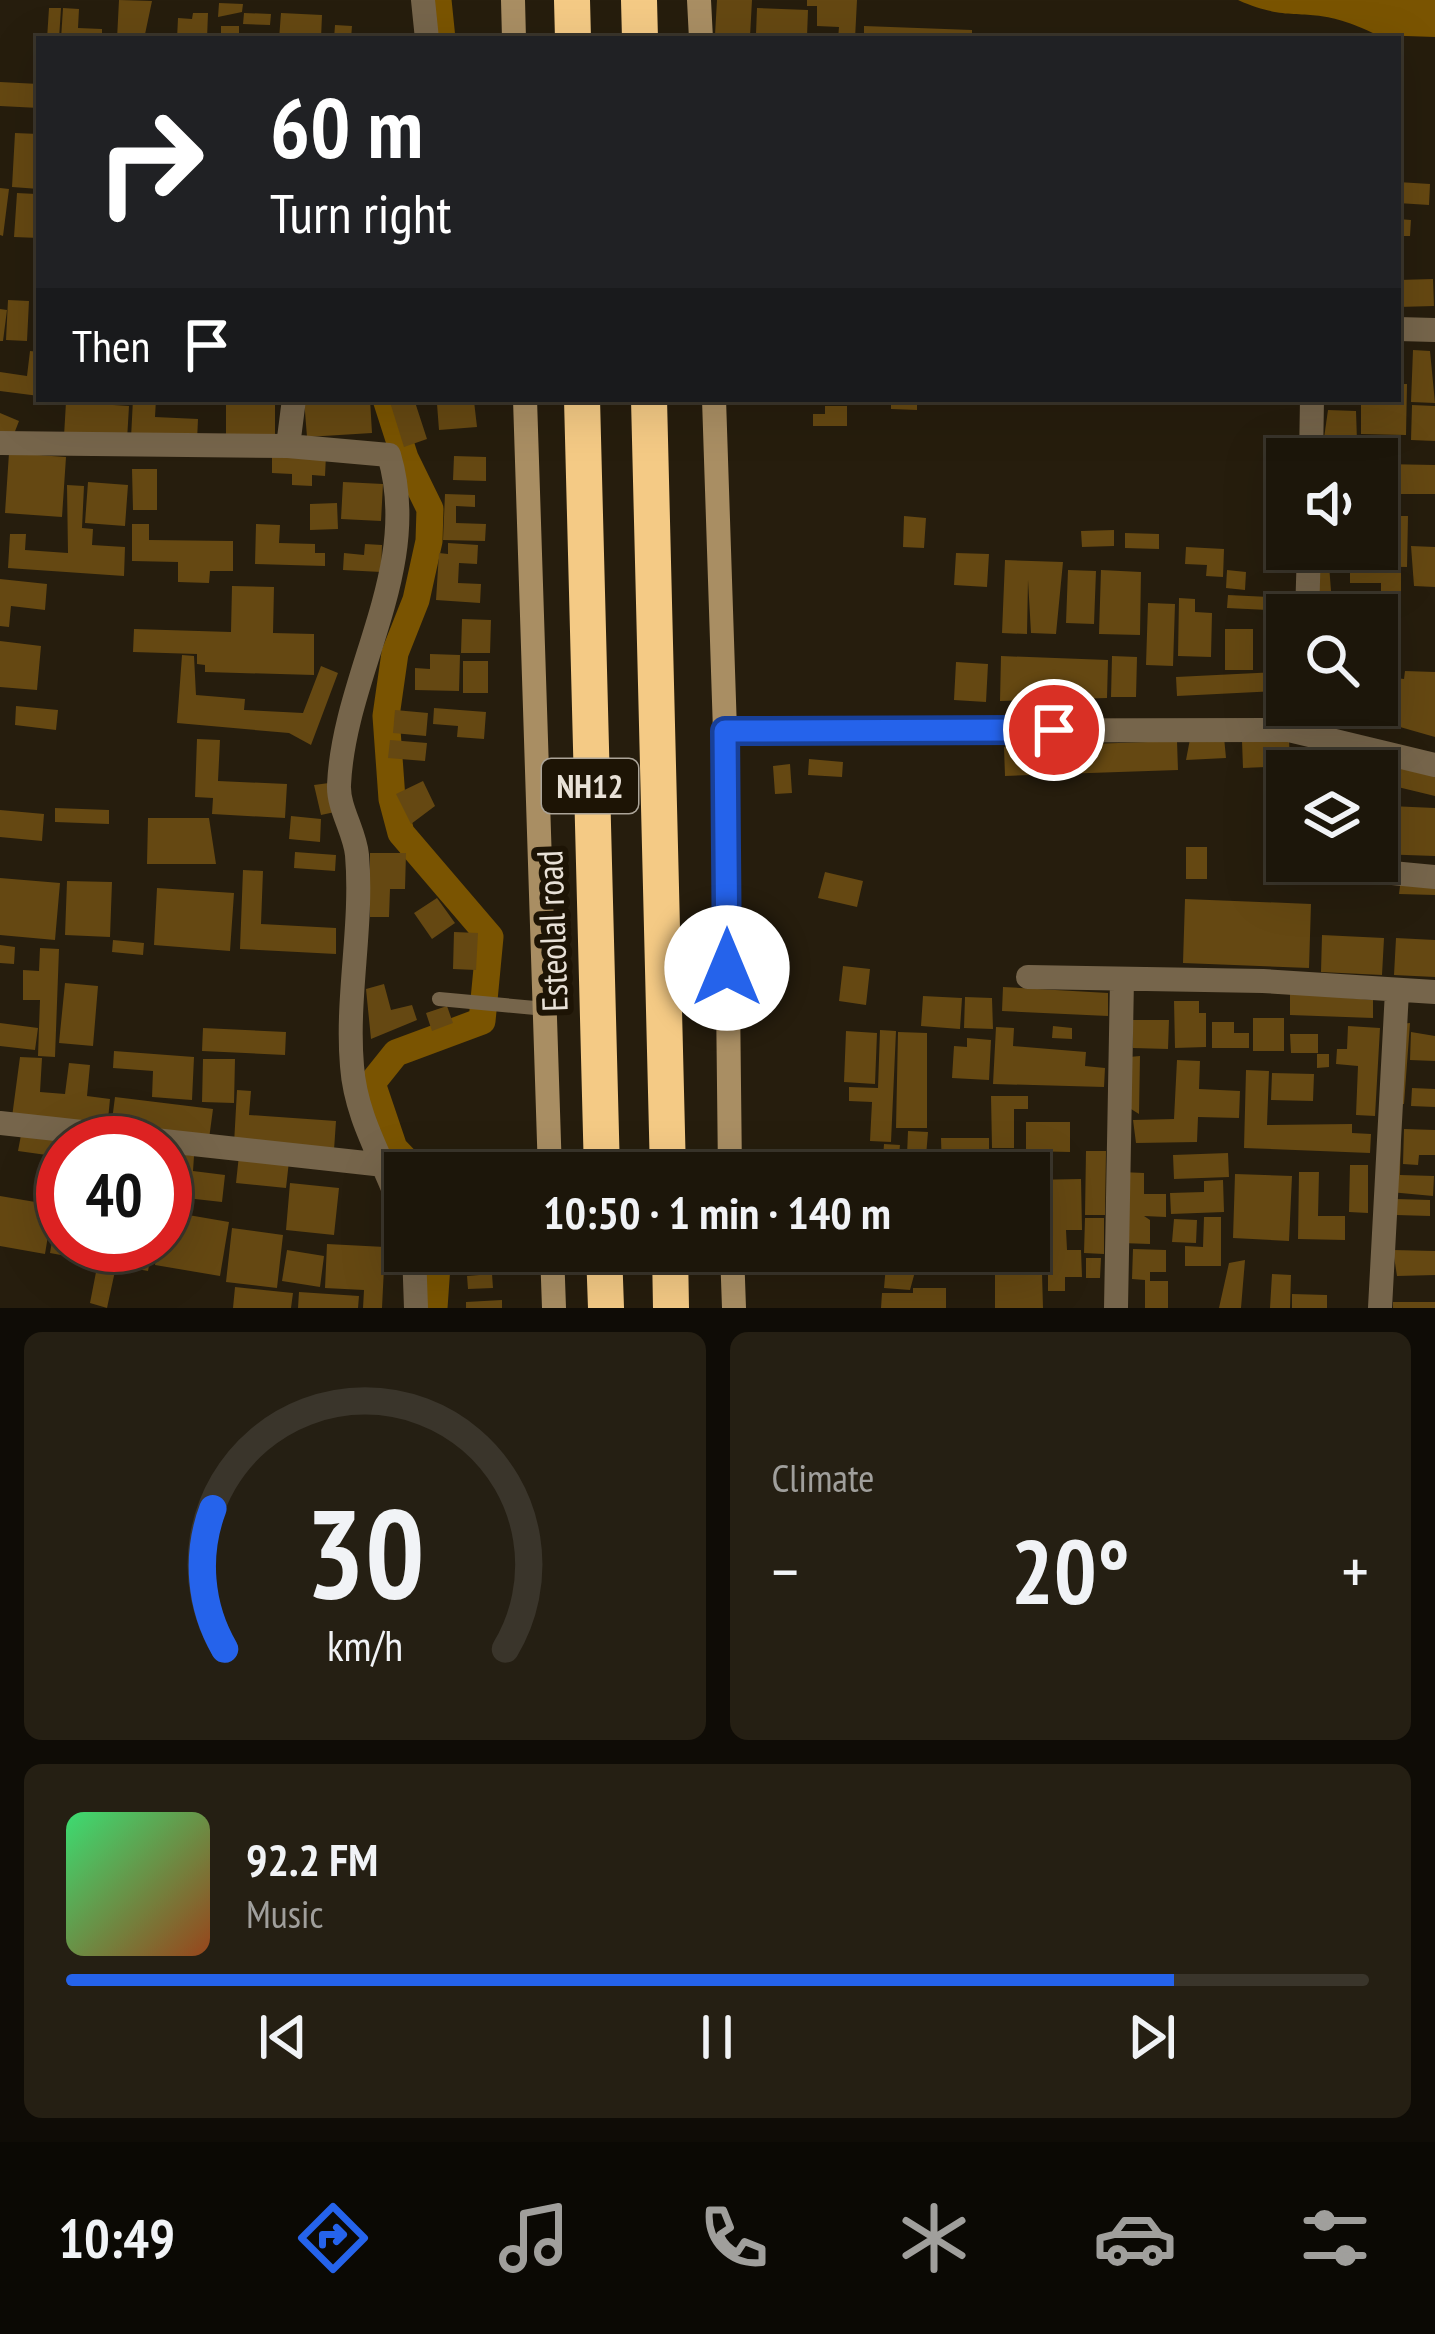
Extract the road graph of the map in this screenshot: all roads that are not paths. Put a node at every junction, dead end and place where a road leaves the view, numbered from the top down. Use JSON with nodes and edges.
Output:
{"nodes":[{"id":1,"x":423,"y":0,"type":"edge"},
{"id":2,"x":513,"y":0,"type":"edge"},
{"id":3,"x":572,"y":0,"type":"edge"},
{"id":4,"x":639,"y":0,"type":"edge"},
{"id":5,"x":699,"y":0,"type":"edge"},
{"id":6,"x":428,"y":36,"type":"edge"},
{"id":7,"x":514,"y":36,"type":"edge"},
{"id":8,"x":573,"y":36,"type":"edge"},
{"id":9,"x":640,"y":36,"type":"edge"},
{"id":10,"x":700,"y":36,"type":"edge"},
{"id":11,"x":1401,"y":329,"type":"edge"},
{"id":12,"x":1435,"y":330,"type":"edge"},
{"id":13,"x":294,"y":402,"type":"edge"},
{"id":14,"x":525,"y":402,"type":"edge"},
{"id":15,"x":582,"y":402,"type":"edge"},
{"id":16,"x":650,"y":402,"type":"edge"},
{"id":17,"x":713,"y":402,"type":"edge"},
{"id":18,"x":1312,"y":402,"type":"edge"},
{"id":19,"x":1311,"y":438,"type":"edge"},
{"id":20,"x":288,"y":446,"type":"junction"},
{"id":21,"x":1,"y":451,"type":"edge"},
{"id":22,"x":1304,"y":726,"type":"edge"},
{"id":23,"x":725,"y":731,"type":"junction"},
{"id":24,"x":1304,"y":734,"type":"junction"},
{"id":25,"x":1435,"y":765,"type":"edge"},
{"id":26,"x":1398,"y":874,"type":"edge"},
{"id":27,"x":1435,"y":877,"type":"edge"},
{"id":28,"x":1028,"y":976,"type":"dead end"},
{"id":29,"x":1122,"y":979,"type":"junction"},
{"id":30,"x":1397,"y":991,"type":"junction"},
{"id":31,"x":1435,"y":992,"type":"edge"},
{"id":32,"x":439,"y":999,"type":"dead end"},
{"id":33,"x":546,"y":1009,"type":"junction"},
{"id":34,"x":0,"y":1124,"type":"edge"},
{"id":35,"x":549,"y":1152,"type":"edge"},
{"id":36,"x":601,"y":1152,"type":"edge"},
{"id":37,"x":668,"y":1152,"type":"edge"},
{"id":38,"x":730,"y":1152,"type":"edge"},
{"id":39,"x":384,"y":1166,"type":"joint"},
{"id":40,"x":415,"y":1272,"type":"edge"},
{"id":41,"x":553,"y":1272,"type":"edge"},
{"id":42,"x":605,"y":1272,"type":"edge"},
{"id":43,"x":670,"y":1272,"type":"edge"},
{"id":44,"x":733,"y":1272,"type":"edge"},
{"id":45,"x":416,"y":1308,"type":"edge"},
{"id":46,"x":554,"y":1308,"type":"edge"},
{"id":47,"x":606,"y":1308,"type":"edge"},
{"id":48,"x":671,"y":1308,"type":"edge"},
{"id":49,"x":734,"y":1308,"type":"edge"},
{"id":50,"x":1116,"y":1308,"type":"edge"},
{"id":51,"x":1380,"y":1308,"type":"edge"}],
"edges":[{"from":1,"to":6,"type":"street"},
{"from":2,"to":7,"type":"street"},
{"from":3,"to":8,"type":"highway"},
{"from":4,"to":9,"type":"highway"},
{"from":5,"to":10,"type":"street"},
{"from":11,"to":12,"type":"street"},
{"from":13,"to":20,"type":"street"},
{"from":14,"to":33,"type":"street"},
{"from":15,"to":36,"type":"highway","name":"Esteolal road","number":"NH12"},
{"from":16,"to":37,"type":"highway","number":"NH12"},
{"from":17,"to":23,"type":"street"},
{"from":18,"to":19,"type":"street"},
{"from":20,"to":21,"type":"street"},
{"from":20,"to":39,"type":"street"},
{"from":22,"to":24,"type":"street"},
{"from":23,"to":24,"type":"street"},
{"from":23,"to":38,"type":"street"},
{"from":24,"to":25,"type":"street"},
{"from":26,"to":27,"type":"street"},
{"from":28,"to":29,"type":"street"},
{"from":29,"to":30,"type":"street"},
{"from":29,"to":50,"type":"street"},
{"from":30,"to":31,"type":"street"},
{"from":30,"to":51,"type":"street"},
{"from":32,"to":33,"type":"lane"},
{"from":33,"to":35,"type":"street"},
{"from":34,"to":39,"type":"street"},
{"from":40,"to":45,"type":"street"},
{"from":41,"to":46,"type":"street"},
{"from":42,"to":47,"type":"highway"},
{"from":43,"to":48,"type":"highway"},
{"from":44,"to":49,"type":"street"}]}
